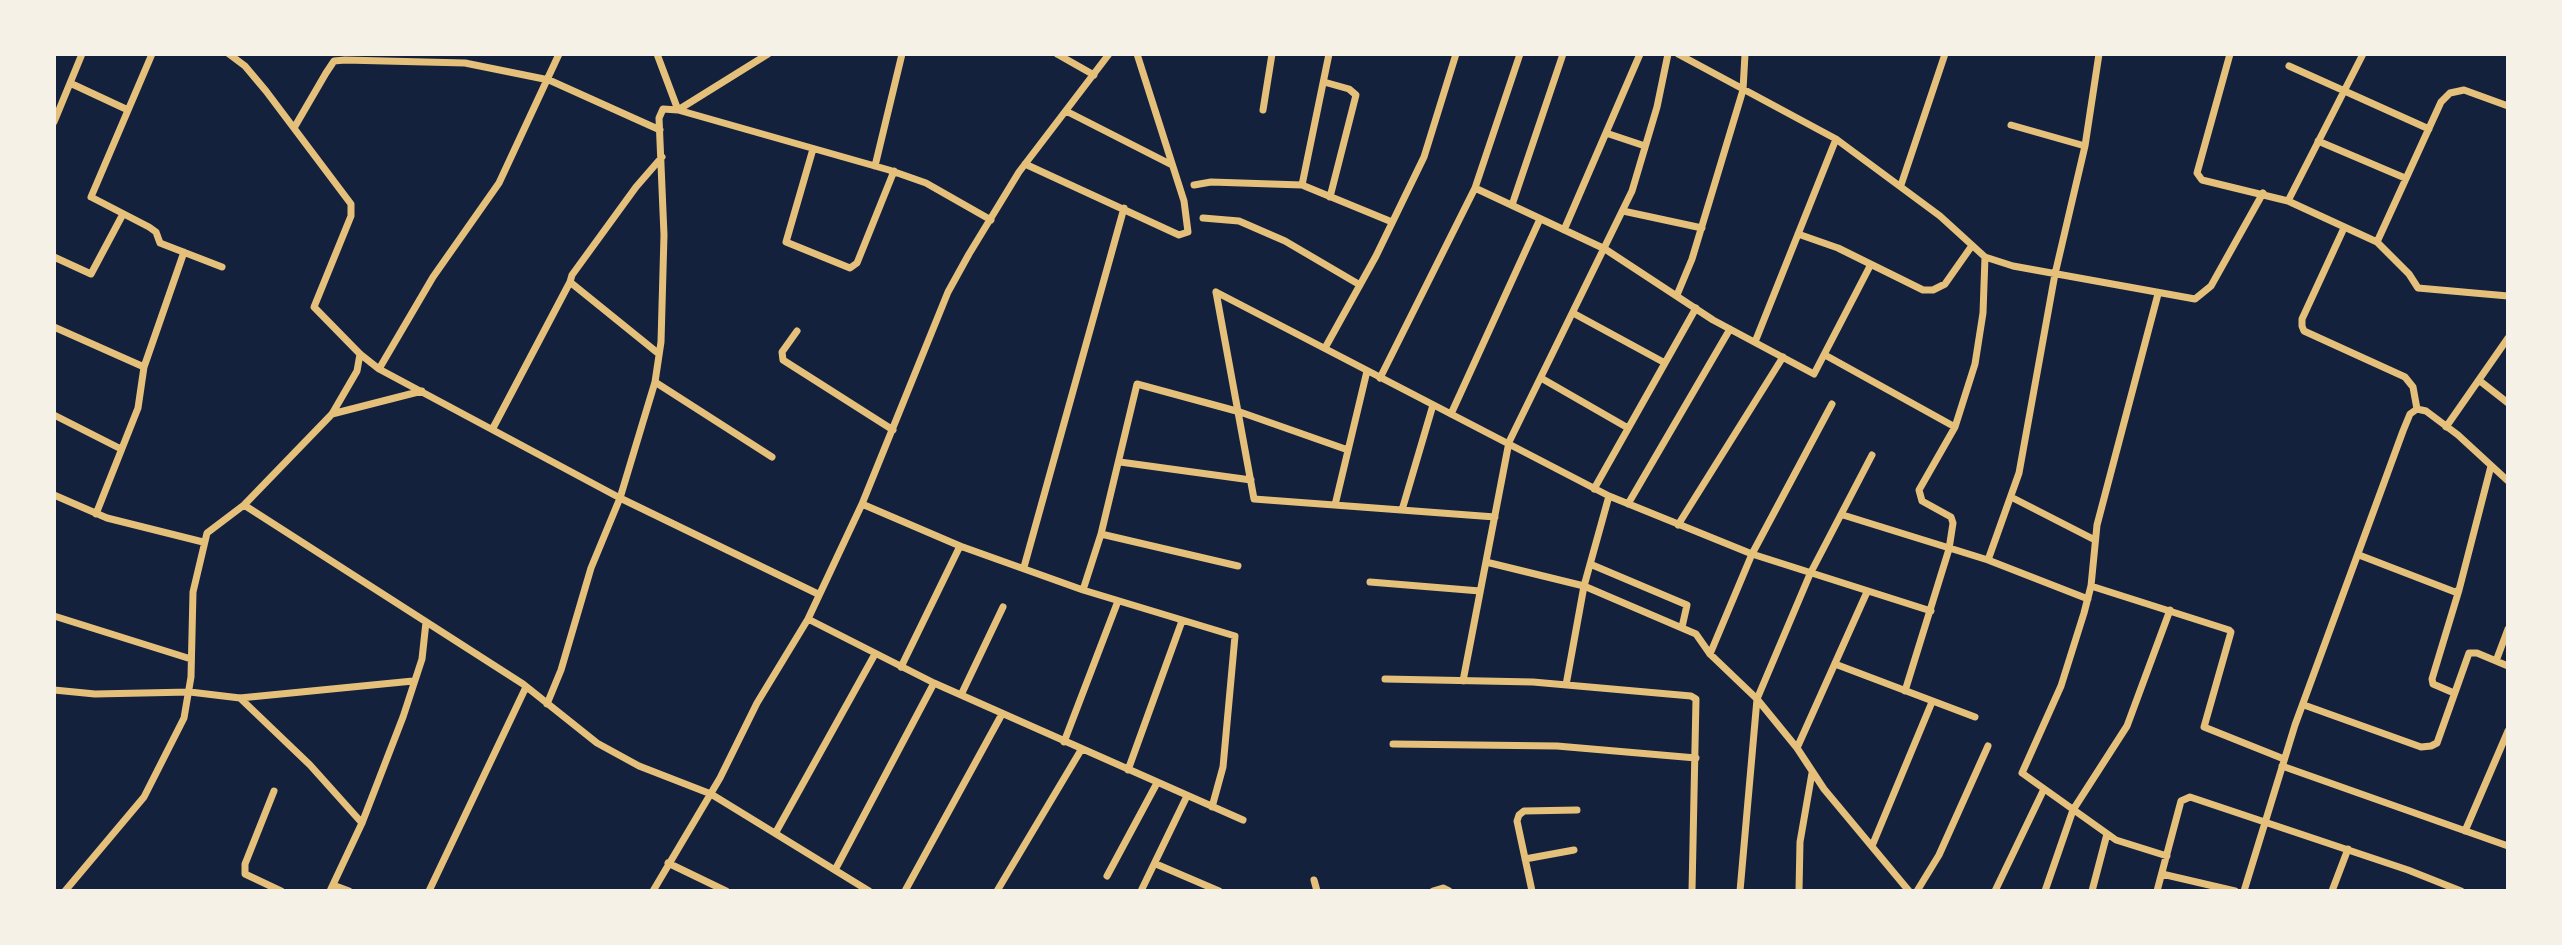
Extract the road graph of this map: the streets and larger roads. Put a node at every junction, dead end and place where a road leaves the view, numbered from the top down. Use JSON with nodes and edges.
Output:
{"nodes":[{"id":1,"x":82,"y":54,"type":"edge"},
{"id":2,"x":152,"y":54,"type":"edge"},
{"id":3,"x":229,"y":54,"type":"edge"},
{"id":4,"x":559,"y":54,"type":"edge"},
{"id":5,"x":657,"y":54,"type":"edge"},
{"id":6,"x":768,"y":54,"type":"edge"},
{"id":7,"x":902,"y":54,"type":"edge"},
{"id":8,"x":1057,"y":54,"type":"edge"},
{"id":9,"x":1110,"y":54,"type":"edge"},
{"id":10,"x":1136,"y":54,"type":"edge"},
{"id":11,"x":1272,"y":54,"type":"edge"},
{"id":12,"x":1329,"y":54,"type":"edge"},
{"id":13,"x":1456,"y":54,"type":"edge"},
{"id":14,"x":1520,"y":54,"type":"edge"},
{"id":15,"x":1563,"y":54,"type":"edge"},
{"id":16,"x":1640,"y":54,"type":"edge"},
{"id":17,"x":1668,"y":54,"type":"edge"},
{"id":18,"x":1678,"y":54,"type":"edge"},
{"id":19,"x":1745,"y":54,"type":"edge"},
{"id":20,"x":1945,"y":54,"type":"edge"},
{"id":21,"x":2099,"y":54,"type":"edge"},
{"id":22,"x":2230,"y":54,"type":"edge"},
{"id":23,"x":2363,"y":54,"type":"edge"},
{"id":24,"x":403,"y":58,"type":"edge"},
{"id":25,"x":2290,"y":66,"type":"dead end"},
{"id":26,"x":1094,"y":75,"type":"junction"},
{"id":27,"x":549,"y":80,"type":"junction"},
{"id":28,"x":1324,"y":82,"type":"junction"},
{"id":29,"x":70,"y":83,"type":"junction"},
{"id":30,"x":2344,"y":88,"type":"junction"},
{"id":31,"x":1743,"y":90,"type":"junction"},
{"id":32,"x":2508,"y":106,"type":"edge"},
{"id":33,"x":128,"y":110,"type":"junction"},
{"id":34,"x":677,"y":110,"type":"junction"},
{"id":35,"x":1263,"y":110,"type":"dead end"},
{"id":36,"x":1066,"y":111,"type":"junction"},
{"id":37,"x":54,"y":122,"type":"edge"},
{"id":38,"x":2011,"y":125,"type":"dead end"},
{"id":39,"x":293,"y":128,"type":"junction"},
{"id":40,"x":2429,"y":129,"type":"junction"},
{"id":41,"x":660,"y":130,"type":"junction"},
{"id":42,"x":1606,"y":133,"type":"junction"},
{"id":43,"x":1836,"y":139,"type":"junction"},
{"id":44,"x":2318,"y":141,"type":"junction"},
{"id":45,"x":1645,"y":146,"type":"junction"},
{"id":46,"x":2085,"y":146,"type":"junction"},
{"id":47,"x":813,"y":149,"type":"junction"},
{"id":48,"x":663,"y":156,"type":"junction"},
{"id":49,"x":1025,"y":164,"type":"junction"},
{"id":50,"x":1172,"y":165,"type":"junction"},
{"id":51,"x":875,"y":166,"type":"junction"},
{"id":52,"x":894,"y":171,"type":"junction"},
{"id":53,"x":2405,"y":178,"type":"junction"},
{"id":54,"x":1194,"y":185,"type":"dead end"},
{"id":55,"x":1302,"y":185,"type":"junction"},
{"id":56,"x":1900,"y":185,"type":"junction"},
{"id":57,"x":1475,"y":188,"type":"junction"},
{"id":58,"x":2263,"y":193,"type":"junction"},
{"id":59,"x":1330,"y":197,"type":"junction"},
{"id":60,"x":2288,"y":201,"type":"junction"},
{"id":61,"x":1512,"y":205,"type":"junction"},
{"id":62,"x":1124,"y":208,"type":"junction"},
{"id":63,"x":1623,"y":211,"type":"junction"},
{"id":64,"x":123,"y":214,"type":"junction"},
{"id":65,"x":1203,"y":218,"type":"dead end"},
{"id":66,"x":1541,"y":219,"type":"junction"},
{"id":67,"x":991,"y":220,"type":"junction"},
{"id":68,"x":1392,"y":222,"type":"junction"},
{"id":69,"x":1702,"y":228,"type":"junction"},
{"id":70,"x":2344,"y":228,"type":"junction"},
{"id":71,"x":1564,"y":230,"type":"junction"},
{"id":72,"x":1798,"y":234,"type":"junction"},
{"id":73,"x":2377,"y":242,"type":"junction"},
{"id":74,"x":1971,"y":247,"type":"junction"},
{"id":75,"x":1605,"y":249,"type":"junction"},
{"id":76,"x":184,"y":252,"type":"junction"},
{"id":77,"x":54,"y":257,"type":"edge"},
{"id":78,"x":1984,"y":257,"type":"junction"},
{"id":79,"x":1870,"y":266,"type":"junction"},
{"id":80,"x":222,"y":267,"type":"dead end"},
{"id":81,"x":2055,"y":274,"type":"junction"},
{"id":82,"x":570,"y":282,"type":"junction"},
{"id":83,"x":1360,"y":285,"type":"junction"},
{"id":84,"x":2508,"y":287,"type":"edge"},
{"id":85,"x":2158,"y":294,"type":"junction"},
{"id":86,"x":1677,"y":295,"type":"junction"},
{"id":87,"x":2506,"y":296,"type":"edge"},
{"id":88,"x":1696,"y":308,"type":"junction"},
{"id":89,"x":1573,"y":313,"type":"junction"},
{"id":90,"x":54,"y":327,"type":"edge"},
{"id":91,"x":1730,"y":329,"type":"junction"},
{"id":92,"x":797,"y":331,"type":"dead end"},
{"id":93,"x":2508,"y":338,"type":"edge"},
{"id":94,"x":1755,"y":342,"type":"junction"},
{"id":95,"x":1325,"y":348,"type":"junction"},
{"id":96,"x":360,"y":354,"type":"junction"},
{"id":97,"x":659,"y":354,"type":"junction"},
{"id":98,"x":1825,"y":355,"type":"junction"},
{"id":99,"x":1783,"y":357,"type":"junction"},
{"id":100,"x":1665,"y":363,"type":"junction"},
{"id":101,"x":144,"y":367,"type":"junction"},
{"id":102,"x":379,"y":369,"type":"junction"},
{"id":103,"x":1367,"y":372,"type":"junction"},
{"id":104,"x":1380,"y":378,"type":"junction"},
{"id":105,"x":1541,"y":378,"type":"junction"},
{"id":106,"x":2480,"y":381,"type":"junction"},
{"id":107,"x":655,"y":382,"type":"junction"},
{"id":108,"x":422,"y":391,"type":"junction"},
{"id":109,"x":2508,"y":403,"type":"edge"},
{"id":110,"x":1832,"y":404,"type":"dead end"},
{"id":111,"x":1433,"y":405,"type":"junction"},
{"id":112,"x":2417,"y":409,"type":"junction"},
{"id":113,"x":1240,"y":412,"type":"junction"},
{"id":114,"x":332,"y":414,"type":"junction"},
{"id":115,"x":1451,"y":414,"type":"junction"},
{"id":116,"x":54,"y":415,"type":"edge"},
{"id":117,"x":1955,"y":426,"type":"junction"},
{"id":118,"x":2446,"y":427,"type":"junction"},
{"id":119,"x":493,"y":428,"type":"junction"},
{"id":120,"x":1628,"y":428,"type":"junction"},
{"id":121,"x":893,"y":430,"type":"junction"},
{"id":122,"x":1509,"y":442,"type":"junction"},
{"id":123,"x":121,"y":449,"type":"junction"},
{"id":124,"x":1348,"y":450,"type":"junction"},
{"id":125,"x":1872,"y":455,"type":"dead end"},
{"id":126,"x":772,"y":457,"type":"dead end"},
{"id":127,"x":1120,"y":462,"type":"junction"},
{"id":128,"x":2491,"y":466,"type":"junction"},
{"id":129,"x":1251,"y":480,"type":"junction"},
{"id":130,"x":2508,"y":481,"type":"edge"},
{"id":131,"x":1594,"y":489,"type":"junction"},
{"id":132,"x":54,"y":495,"type":"edge"},
{"id":133,"x":1609,"y":496,"type":"junction"},
{"id":134,"x":2011,"y":497,"type":"junction"},
{"id":135,"x":620,"y":498,"type":"junction"},
{"id":136,"x":862,"y":504,"type":"junction"},
{"id":137,"x":1628,"y":504,"type":"junction"},
{"id":138,"x":244,"y":505,"type":"junction"},
{"id":139,"x":1335,"y":505,"type":"junction"},
{"id":140,"x":1402,"y":510,"type":"junction"},
{"id":141,"x":96,"y":514,"type":"junction"},
{"id":142,"x":1843,"y":515,"type":"junction"},
{"id":143,"x":1495,"y":517,"type":"junction"},
{"id":144,"x":1678,"y":525,"type":"junction"},
{"id":145,"x":1101,"y":534,"type":"junction"},
{"id":146,"x":2095,"y":540,"type":"junction"},
{"id":147,"x":203,"y":542,"type":"junction"},
{"id":148,"x":960,"y":546,"type":"junction"},
{"id":149,"x":1949,"y":550,"type":"junction"},
{"id":150,"x":1752,"y":554,"type":"junction"},
{"id":151,"x":2359,"y":555,"type":"junction"},
{"id":152,"x":1988,"y":560,"type":"junction"},
{"id":153,"x":1486,"y":562,"type":"junction"},
{"id":154,"x":1590,"y":564,"type":"junction"},
{"id":155,"x":1238,"y":566,"type":"dead end"},
{"id":156,"x":1024,"y":567,"type":"junction"},
{"id":157,"x":1810,"y":574,"type":"junction"},
{"id":158,"x":1370,"y":582,"type":"dead end"},
{"id":159,"x":1584,"y":586,"type":"junction"},
{"id":160,"x":2091,"y":586,"type":"junction"},
{"id":161,"x":1083,"y":590,"type":"junction"},
{"id":162,"x":2459,"y":590,"type":"junction"},
{"id":163,"x":1480,"y":591,"type":"junction"},
{"id":164,"x":1867,"y":592,"type":"junction"},
{"id":165,"x":818,"y":594,"type":"junction"},
{"id":166,"x":2088,"y":599,"type":"junction"},
{"id":167,"x":1118,"y":601,"type":"junction"},
{"id":168,"x":1003,"y":607,"type":"dead end"},
{"id":169,"x":2170,"y":610,"type":"junction"},
{"id":170,"x":1931,"y":611,"type":"junction"},
{"id":171,"x":54,"y":616,"type":"edge"},
{"id":172,"x":808,"y":619,"type":"junction"},
{"id":173,"x":1182,"y":621,"type":"junction"},
{"id":174,"x":426,"y":622,"type":"junction"},
{"id":175,"x":1682,"y":627,"type":"junction"},
{"id":176,"x":2508,"y":629,"type":"edge"},
{"id":177,"x":875,"y":654,"type":"junction"},
{"id":178,"x":1710,"y":654,"type":"junction"},
{"id":179,"x":191,"y":659,"type":"junction"},
{"id":180,"x":2496,"y":661,"type":"junction"},
{"id":181,"x":1835,"y":664,"type":"junction"},
{"id":182,"x":2508,"y":666,"type":"edge"},
{"id":183,"x":901,"y":667,"type":"junction"},
{"id":184,"x":1385,"y":680,"type":"dead end"},
{"id":185,"x":413,"y":681,"type":"junction"},
{"id":186,"x":1463,"y":681,"type":"junction"},
{"id":187,"x":934,"y":683,"type":"junction"},
{"id":188,"x":1566,"y":685,"type":"junction"},
{"id":189,"x":526,"y":687,"type":"junction"},
{"id":190,"x":54,"y":690,"type":"edge"},
{"id":191,"x":1905,"y":691,"type":"junction"},
{"id":192,"x":190,"y":692,"type":"junction"},
{"id":193,"x":2455,"y":693,"type":"junction"},
{"id":194,"x":961,"y":695,"type":"junction"},
{"id":195,"x":240,"y":698,"type":"junction"},
{"id":196,"x":1757,"y":699,"type":"junction"},
{"id":197,"x":1932,"y":702,"type":"junction"},
{"id":198,"x":547,"y":704,"type":"junction"},
{"id":199,"x":2304,"y":705,"type":"junction"},
{"id":200,"x":1002,"y":714,"type":"junction"},
{"id":201,"x":1975,"y":717,"type":"dead end"},
{"id":202,"x":2507,"y":734,"type":"edge"},
{"id":203,"x":1064,"y":742,"type":"junction"},
{"id":204,"x":1393,"y":744,"type":"dead end"},
{"id":205,"x":1987,"y":746,"type":"dead end"},
{"id":206,"x":1797,"y":748,"type":"junction"},
{"id":207,"x":1081,"y":750,"type":"junction"},
{"id":208,"x":1696,"y":758,"type":"junction"},
{"id":209,"x":2283,"y":762,"type":"junction"},
{"id":210,"x":1128,"y":770,"type":"junction"},
{"id":211,"x":1812,"y":774,"type":"junction"},
{"id":212,"x":1157,"y":783,"type":"junction"},
{"id":213,"x":2044,"y":789,"type":"junction"},
{"id":214,"x":274,"y":791,"type":"dead end"},
{"id":215,"x":711,"y":794,"type":"junction"},
{"id":216,"x":1187,"y":796,"type":"junction"},
{"id":217,"x":1212,"y":807,"type":"junction"},
{"id":218,"x":1577,"y":810,"type":"dead end"},
{"id":219,"x":2073,"y":810,"type":"junction"},
{"id":220,"x":1243,"y":820,"type":"dead end"},
{"id":221,"x":2263,"y":820,"type":"junction"},
{"id":222,"x":362,"y":823,"type":"junction"},
{"id":223,"x":2465,"y":831,"type":"junction"},
{"id":224,"x":776,"y":832,"type":"junction"},
{"id":225,"x":2107,"y":834,"type":"junction"},
{"id":226,"x":1872,"y":846,"type":"junction"},
{"id":227,"x":2508,"y":846,"type":"edge"},
{"id":228,"x":2348,"y":849,"type":"junction"},
{"id":229,"x":1574,"y":850,"type":"dead end"},
{"id":230,"x":2167,"y":856,"type":"junction"},
{"id":231,"x":1525,"y":859,"type":"junction"},
{"id":232,"x":668,"y":863,"type":"junction"},
{"id":233,"x":1156,"y":864,"type":"junction"},
{"id":234,"x":835,"y":870,"type":"junction"},
{"id":235,"x":2162,"y":874,"type":"junction"},
{"id":236,"x":1107,"y":877,"type":"dead end"},
{"id":237,"x":1314,"y":880,"type":"dead end"},
{"id":238,"x":332,"y":888,"type":"edge"},
{"id":239,"x":69,"y":889,"type":"edge"},
{"id":240,"x":281,"y":891,"type":"edge"},
{"id":241,"x":349,"y":891,"type":"edge"},
{"id":242,"x":429,"y":891,"type":"edge"},
{"id":243,"x":653,"y":891,"type":"edge"},
{"id":244,"x":726,"y":891,"type":"edge"},
{"id":245,"x":869,"y":891,"type":"edge"},
{"id":246,"x":905,"y":891,"type":"edge"},
{"id":247,"x":997,"y":891,"type":"edge"},
{"id":248,"x":1141,"y":891,"type":"edge"},
{"id":249,"x":1219,"y":891,"type":"edge"},
{"id":250,"x":1317,"y":891,"type":"edge"},
{"id":251,"x":1433,"y":891,"type":"edge"},
{"id":252,"x":1449,"y":891,"type":"edge"},
{"id":253,"x":1532,"y":891,"type":"edge"},
{"id":254,"x":1692,"y":891,"type":"edge"},
{"id":255,"x":1740,"y":891,"type":"edge"},
{"id":256,"x":1799,"y":891,"type":"edge"},
{"id":257,"x":1909,"y":891,"type":"edge"},
{"id":258,"x":1917,"y":891,"type":"edge"},
{"id":259,"x":1995,"y":891,"type":"edge"},
{"id":260,"x":2045,"y":891,"type":"edge"},
{"id":261,"x":2092,"y":891,"type":"edge"},
{"id":262,"x":2157,"y":891,"type":"edge"},
{"id":263,"x":2235,"y":891,"type":"edge"},
{"id":264,"x":2244,"y":891,"type":"edge"},
{"id":265,"x":2332,"y":891,"type":"edge"},
{"id":266,"x":2461,"y":891,"type":"edge"}],
"edges":[{"from":1,"to":29,"type":"street"},
{"from":2,"to":33,"type":"street"},
{"from":3,"to":39,"type":"street"},
{"from":4,"to":27,"type":"street"},
{"from":5,"to":34,"type":"street"},
{"from":6,"to":34,"type":"street"},
{"from":7,"to":51,"type":"street"},
{"from":8,"to":26,"type":"street"},
{"from":9,"to":26,"type":"street"},
{"from":10,"to":50,"type":"street"},
{"from":11,"to":35,"type":"street"},
{"from":12,"to":28,"type":"street"},
{"from":13,"to":68,"type":"street"},
{"from":14,"to":57,"type":"street"},
{"from":15,"to":61,"type":"street"},
{"from":16,"to":42,"type":"street"},
{"from":17,"to":45,"type":"street"},
{"from":18,"to":31,"type":"street"},
{"from":19,"to":31,"type":"street"},
{"from":20,"to":56,"type":"street"},
{"from":21,"to":46,"type":"street"},
{"from":22,"to":58,"type":"street"},
{"from":23,"to":30,"type":"street"},
{"from":24,"to":27,"type":"street"},
{"from":24,"to":39,"type":"street"},
{"from":25,"to":30,"type":"street"},
{"from":26,"to":36,"type":"street"},
{"from":27,"to":41,"type":"street"},
{"from":27,"to":102,"type":"street"},
{"from":28,"to":55,"type":"street"},
{"from":28,"to":59,"type":"street"},
{"from":29,"to":33,"type":"street"},
{"from":29,"to":37,"type":"street"},
{"from":30,"to":40,"type":"street"},
{"from":30,"to":44,"type":"street"},
{"from":31,"to":43,"type":"street"},
{"from":31,"to":69,"type":"street"},
{"from":32,"to":40,"type":"street"},
{"from":33,"to":64,"type":"street"},
{"from":34,"to":41,"type":"street"},
{"from":34,"to":47,"type":"street"},
{"from":36,"to":49,"type":"street"},
{"from":36,"to":50,"type":"street"},
{"from":38,"to":46,"type":"street"},
{"from":39,"to":96,"type":"street"},
{"from":40,"to":53,"type":"street"},
{"from":41,"to":48,"type":"street"},
{"from":42,"to":45,"type":"street"},
{"from":42,"to":71,"type":"street"},
{"from":43,"to":56,"type":"street"},
{"from":43,"to":72,"type":"street"},
{"from":44,"to":53,"type":"street"},
{"from":44,"to":60,"type":"street"},
{"from":45,"to":63,"type":"street"},
{"from":46,"to":81,"type":"street"},
{"from":47,"to":51,"type":"street"},
{"from":47,"to":52,"type":"street"},
{"from":48,"to":82,"type":"street"},
{"from":48,"to":97,"type":"street"},
{"from":49,"to":62,"type":"street"},
{"from":49,"to":67,"type":"street"},
{"from":50,"to":62,"type":"street"},
{"from":51,"to":52,"type":"street"},
{"from":52,"to":67,"type":"street"},
{"from":53,"to":73,"type":"street"},
{"from":54,"to":55,"type":"street"},
{"from":55,"to":59,"type":"street"},
{"from":56,"to":74,"type":"street"},
{"from":57,"to":61,"type":"street"},
{"from":57,"to":104,"type":"street"},
{"from":58,"to":60,"type":"street"},
{"from":58,"to":85,"type":"street"},
{"from":59,"to":68,"type":"street"},
{"from":60,"to":70,"type":"street"},
{"from":61,"to":66,"type":"street"},
{"from":62,"to":156,"type":"street"},
{"from":63,"to":69,"type":"street"},
{"from":63,"to":75,"type":"street"},
{"from":64,"to":76,"type":"street"},
{"from":64,"to":77,"type":"street"},
{"from":65,"to":83,"type":"street"},
{"from":66,"to":71,"type":"street"},
{"from":66,"to":115,"type":"street"},
{"from":67,"to":121,"type":"street"},
{"from":68,"to":83,"type":"street"},
{"from":69,"to":86,"type":"street"},
{"from":70,"to":73,"type":"street"},
{"from":70,"to":112,"type":"street"},
{"from":71,"to":75,"type":"street"},
{"from":72,"to":79,"type":"street"},
{"from":72,"to":94,"type":"street"},
{"from":73,"to":87,"type":"street"},
{"from":74,"to":78,"type":"street"},
{"from":74,"to":79,"type":"street"},
{"from":75,"to":86,"type":"street"},
{"from":75,"to":89,"type":"street"},
{"from":76,"to":80,"type":"street"},
{"from":76,"to":101,"type":"street"},
{"from":78,"to":81,"type":"street"},
{"from":78,"to":117,"type":"street"},
{"from":79,"to":98,"type":"street"},
{"from":81,"to":85,"type":"street"},
{"from":81,"to":134,"type":"street"},
{"from":82,"to":97,"type":"street"},
{"from":82,"to":119,"type":"street"},
{"from":83,"to":95,"type":"street"},
{"from":84,"to":87,"type":"street"},
{"from":85,"to":146,"type":"street"},
{"from":86,"to":88,"type":"street"},
{"from":88,"to":91,"type":"street"},
{"from":88,"to":100,"type":"street"},
{"from":89,"to":100,"type":"street"},
{"from":89,"to":105,"type":"street"},
{"from":90,"to":101,"type":"street"},
{"from":91,"to":94,"type":"street"},
{"from":91,"to":137,"type":"street"},
{"from":92,"to":121,"type":"street"},
{"from":93,"to":106,"type":"street"},
{"from":94,"to":99,"type":"street"},
{"from":95,"to":103,"type":"street"},
{"from":95,"to":113,"type":"street"},
{"from":96,"to":102,"type":"street"},
{"from":96,"to":114,"type":"street"},
{"from":97,"to":107,"type":"street"},
{"from":98,"to":99,"type":"street"},
{"from":98,"to":117,"type":"street"},
{"from":99,"to":144,"type":"street"},
{"from":100,"to":120,"type":"street"},
{"from":101,"to":123,"type":"street"},
{"from":102,"to":108,"type":"street"},
{"from":103,"to":104,"type":"street"},
{"from":103,"to":124,"type":"street"},
{"from":104,"to":111,"type":"street"},
{"from":105,"to":120,"type":"street"},
{"from":105,"to":122,"type":"street"},
{"from":106,"to":109,"type":"street"},
{"from":106,"to":118,"type":"street"},
{"from":107,"to":126,"type":"street"},
{"from":107,"to":135,"type":"street"},
{"from":108,"to":114,"type":"street"},
{"from":108,"to":119,"type":"street"},
{"from":110,"to":150,"type":"street"},
{"from":111,"to":115,"type":"street"},
{"from":111,"to":140,"type":"street"},
{"from":112,"to":118,"type":"street"},
{"from":112,"to":151,"type":"street"},
{"from":113,"to":124,"type":"street"},
{"from":113,"to":127,"type":"street"},
{"from":113,"to":129,"type":"street"},
{"from":114,"to":138,"type":"street"},
{"from":115,"to":122,"type":"street"},
{"from":116,"to":123,"type":"street"},
{"from":117,"to":149,"type":"street"},
{"from":118,"to":128,"type":"street"},
{"from":119,"to":135,"type":"street"},
{"from":120,"to":131,"type":"street"},
{"from":121,"to":136,"type":"street"},
{"from":122,"to":131,"type":"street"},
{"from":122,"to":143,"type":"street"},
{"from":123,"to":141,"type":"street"},
{"from":124,"to":139,"type":"street"},
{"from":125,"to":142,"type":"street"},
{"from":127,"to":129,"type":"street"},
{"from":127,"to":145,"type":"street"},
{"from":128,"to":130,"type":"street"},
{"from":128,"to":162,"type":"street"},
{"from":129,"to":139,"type":"street"},
{"from":131,"to":133,"type":"street"},
{"from":132,"to":141,"type":"street"},
{"from":133,"to":137,"type":"street"},
{"from":133,"to":154,"type":"street"},
{"from":134,"to":146,"type":"street"},
{"from":134,"to":152,"type":"street"},
{"from":135,"to":165,"type":"street"},
{"from":135,"to":198,"type":"street"},
{"from":136,"to":148,"type":"street"},
{"from":136,"to":165,"type":"street"},
{"from":137,"to":144,"type":"street"},
{"from":138,"to":147,"type":"street"},
{"from":138,"to":174,"type":"street"},
{"from":139,"to":140,"type":"street"},
{"from":140,"to":143,"type":"street"},
{"from":141,"to":147,"type":"street"},
{"from":142,"to":149,"type":"street"},
{"from":142,"to":157,"type":"street"},
{"from":143,"to":153,"type":"street"},
{"from":144,"to":150,"type":"street"},
{"from":145,"to":155,"type":"street"},
{"from":145,"to":161,"type":"street"},
{"from":146,"to":160,"type":"street"},
{"from":147,"to":179,"type":"street"},
{"from":148,"to":156,"type":"street"},
{"from":148,"to":183,"type":"street"},
{"from":149,"to":152,"type":"street"},
{"from":149,"to":170,"type":"street"},
{"from":150,"to":157,"type":"street"},
{"from":150,"to":178,"type":"street"},
{"from":151,"to":162,"type":"street"},
{"from":151,"to":199,"type":"street"},
{"from":152,"to":166,"type":"street"},
{"from":153,"to":159,"type":"street"},
{"from":153,"to":163,"type":"street"},
{"from":154,"to":159,"type":"street"},
{"from":154,"to":175,"type":"street"},
{"from":156,"to":161,"type":"street"},
{"from":157,"to":164,"type":"street"},
{"from":157,"to":196,"type":"street"},
{"from":158,"to":163,"type":"street"},
{"from":159,"to":175,"type":"street"},
{"from":159,"to":188,"type":"street"},
{"from":160,"to":166,"type":"street"},
{"from":160,"to":169,"type":"street"},
{"from":161,"to":167,"type":"street"},
{"from":162,"to":193,"type":"street"},
{"from":163,"to":186,"type":"street"},
{"from":164,"to":170,"type":"street"},
{"from":164,"to":181,"type":"street"},
{"from":165,"to":172,"type":"street"},
{"from":166,"to":213,"type":"street"},
{"from":167,"to":173,"type":"street"},
{"from":167,"to":203,"type":"street"},
{"from":168,"to":194,"type":"street"},
{"from":169,"to":209,"type":"street"},
{"from":169,"to":219,"type":"street"},
{"from":170,"to":191,"type":"street"},
{"from":171,"to":179,"type":"street"},
{"from":172,"to":177,"type":"street"},
{"from":172,"to":215,"type":"street"},
{"from":173,"to":210,"type":"street"},
{"from":173,"to":217,"type":"street"},
{"from":174,"to":185,"type":"street"},
{"from":174,"to":189,"type":"street"},
{"from":175,"to":178,"type":"street"},
{"from":176,"to":180,"type":"street"},
{"from":177,"to":183,"type":"street"},
{"from":177,"to":224,"type":"street"},
{"from":178,"to":196,"type":"street"},
{"from":179,"to":192,"type":"street"},
{"from":180,"to":182,"type":"street"},
{"from":180,"to":193,"type":"street"},
{"from":181,"to":191,"type":"street"},
{"from":181,"to":206,"type":"street"},
{"from":183,"to":187,"type":"street"},
{"from":184,"to":186,"type":"street"},
{"from":185,"to":195,"type":"street"},
{"from":185,"to":222,"type":"street"},
{"from":186,"to":188,"type":"street"},
{"from":187,"to":194,"type":"street"},
{"from":187,"to":234,"type":"street"},
{"from":188,"to":208,"type":"street"},
{"from":189,"to":198,"type":"street"},
{"from":189,"to":242,"type":"street"},
{"from":190,"to":192,"type":"street"},
{"from":191,"to":197,"type":"street"},
{"from":192,"to":195,"type":"street"},
{"from":192,"to":239,"type":"street"},
{"from":193,"to":199,"type":"street"},
{"from":194,"to":200,"type":"street"},
{"from":195,"to":222,"type":"street"},
{"from":196,"to":206,"type":"street"},
{"from":196,"to":255,"type":"street"},
{"from":197,"to":201,"type":"street"},
{"from":197,"to":226,"type":"street"},
{"from":198,"to":215,"type":"street"},
{"from":199,"to":209,"type":"street"},
{"from":200,"to":203,"type":"street"},
{"from":200,"to":246,"type":"street"},
{"from":202,"to":223,"type":"street"},
{"from":203,"to":207,"type":"street"},
{"from":204,"to":208,"type":"street"},
{"from":205,"to":258,"type":"street"},
{"from":206,"to":211,"type":"street"},
{"from":207,"to":210,"type":"street"},
{"from":207,"to":247,"type":"street"},
{"from":208,"to":254,"type":"street"},
{"from":209,"to":221,"type":"street"},
{"from":209,"to":223,"type":"street"},
{"from":210,"to":212,"type":"street"},
{"from":211,"to":226,"type":"street"},
{"from":211,"to":256,"type":"street"},
{"from":212,"to":216,"type":"street"},
{"from":212,"to":236,"type":"street"},
{"from":213,"to":219,"type":"street"},
{"from":213,"to":259,"type":"street"},
{"from":214,"to":240,"type":"street"},
{"from":215,"to":224,"type":"street"},
{"from":215,"to":232,"type":"street"},
{"from":216,"to":217,"type":"street"},
{"from":216,"to":233,"type":"street"},
{"from":217,"to":220,"type":"street"},
{"from":218,"to":231,"type":"street"},
{"from":219,"to":225,"type":"street"},
{"from":219,"to":260,"type":"street"},
{"from":221,"to":228,"type":"street"},
{"from":221,"to":230,"type":"street"},
{"from":221,"to":264,"type":"street"},
{"from":222,"to":238,"type":"street"},
{"from":223,"to":227,"type":"street"},
{"from":224,"to":234,"type":"street"},
{"from":225,"to":230,"type":"street"},
{"from":225,"to":261,"type":"street"},
{"from":226,"to":257,"type":"street"},
{"from":228,"to":265,"type":"street"},
{"from":228,"to":266,"type":"street"},
{"from":229,"to":231,"type":"street"},
{"from":230,"to":235,"type":"street"},
{"from":231,"to":253,"type":"street"},
{"from":232,"to":243,"type":"street"},
{"from":232,"to":244,"type":"street"},
{"from":233,"to":248,"type":"street"},
{"from":233,"to":249,"type":"street"},
{"from":234,"to":245,"type":"street"},
{"from":235,"to":262,"type":"street"},
{"from":235,"to":263,"type":"street"},
{"from":237,"to":250,"type":"street"},
{"from":238,"to":241,"type":"street"},
{"from":251,"to":252,"type":"street"}]}
